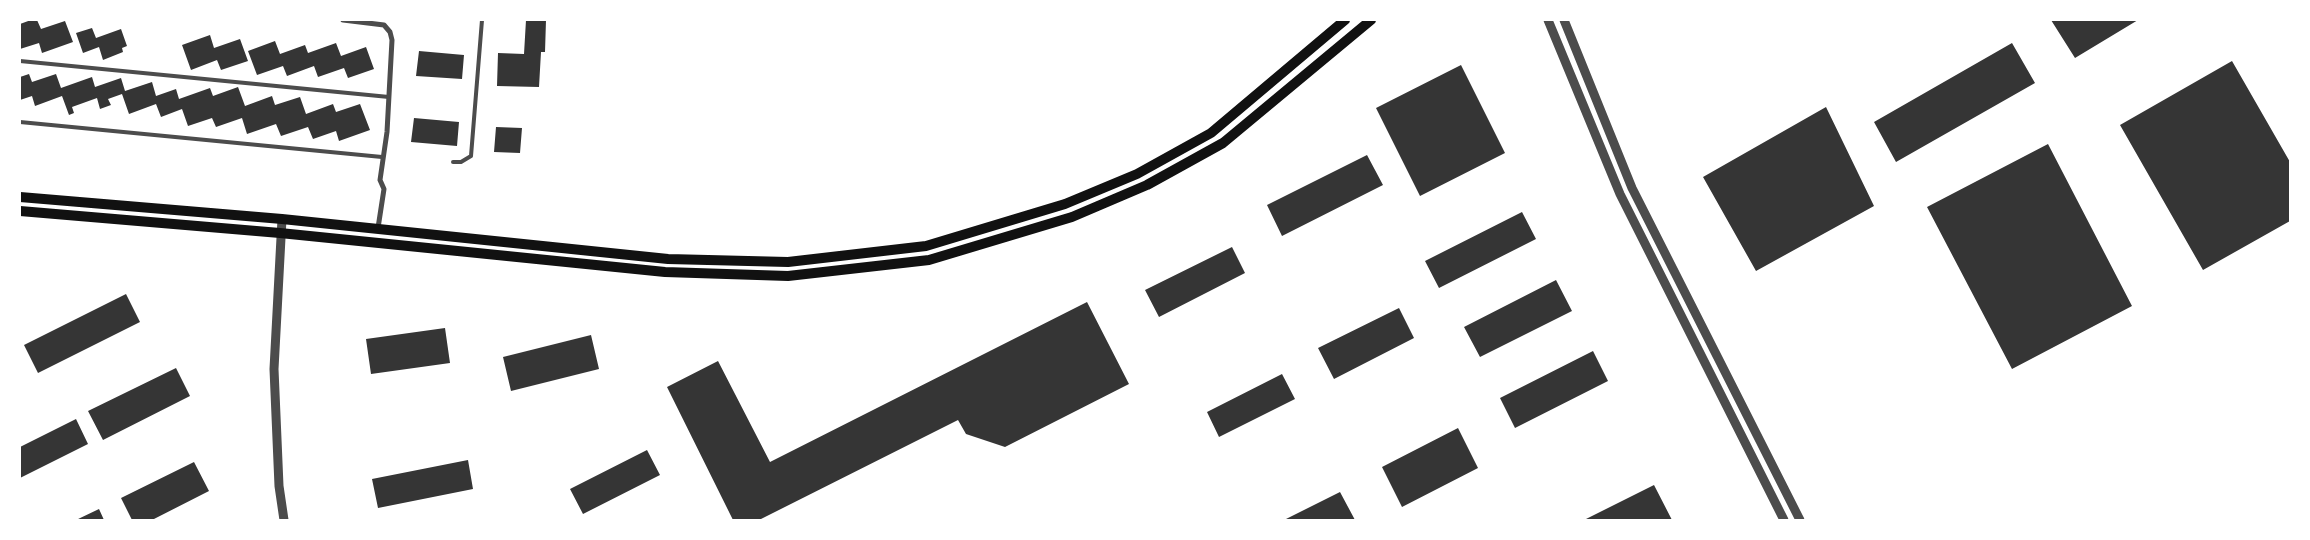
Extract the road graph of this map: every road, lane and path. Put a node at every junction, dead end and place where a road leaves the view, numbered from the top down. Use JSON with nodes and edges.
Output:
{"nodes":[{"id":1,"x":343,"y":20,"type":"edge"},
{"id":2,"x":482,"y":20,"type":"edge"},
{"id":3,"x":1345,"y":20,"type":"edge"},
{"id":4,"x":1371,"y":20,"type":"edge"},
{"id":5,"x":1548,"y":20,"type":"edge"},
{"id":6,"x":1564,"y":20,"type":"edge"},
{"id":7,"x":358,"y":21,"type":"edge"},
{"id":8,"x":20,"y":61,"type":"edge"},
{"id":9,"x":389,"y":97,"type":"junction"},
{"id":10,"x":20,"y":122,"type":"edge"},
{"id":11,"x":382,"y":158,"type":"junction"},
{"id":12,"x":453,"y":162,"type":"dead end"},
{"id":13,"x":20,"y":197,"type":"edge"},
{"id":14,"x":20,"y":211,"type":"edge"},
{"id":15,"x":282,"y":219,"type":"junction"},
{"id":16,"x":378,"y":229,"type":"junction"},
{"id":17,"x":280,"y":233,"type":"junction"},
{"id":18,"x":284,"y":520,"type":"edge"},
{"id":19,"x":1784,"y":520,"type":"edge"},
{"id":20,"x":1800,"y":520,"type":"edge"}],
"edges":[{"from":1,"to":7,"type":"street"},
{"from":2,"to":12,"type":"lane"},
{"from":3,"to":16,"type":"main road"},
{"from":4,"to":17,"type":"main road"},
{"from":5,"to":19,"type":"street"},
{"from":6,"to":20,"type":"street"},
{"from":7,"to":9,"type":"street"},
{"from":8,"to":9,"type":"lane"},
{"from":9,"to":11,"type":"street"},
{"from":10,"to":11,"type":"lane"},
{"from":11,"to":16,"type":"street"},
{"from":13,"to":15,"type":"main road"},
{"from":14,"to":17,"type":"main road"},
{"from":15,"to":16,"type":"main road"},
{"from":15,"to":17,"type":"street"},
{"from":17,"to":18,"type":"street"}]}
